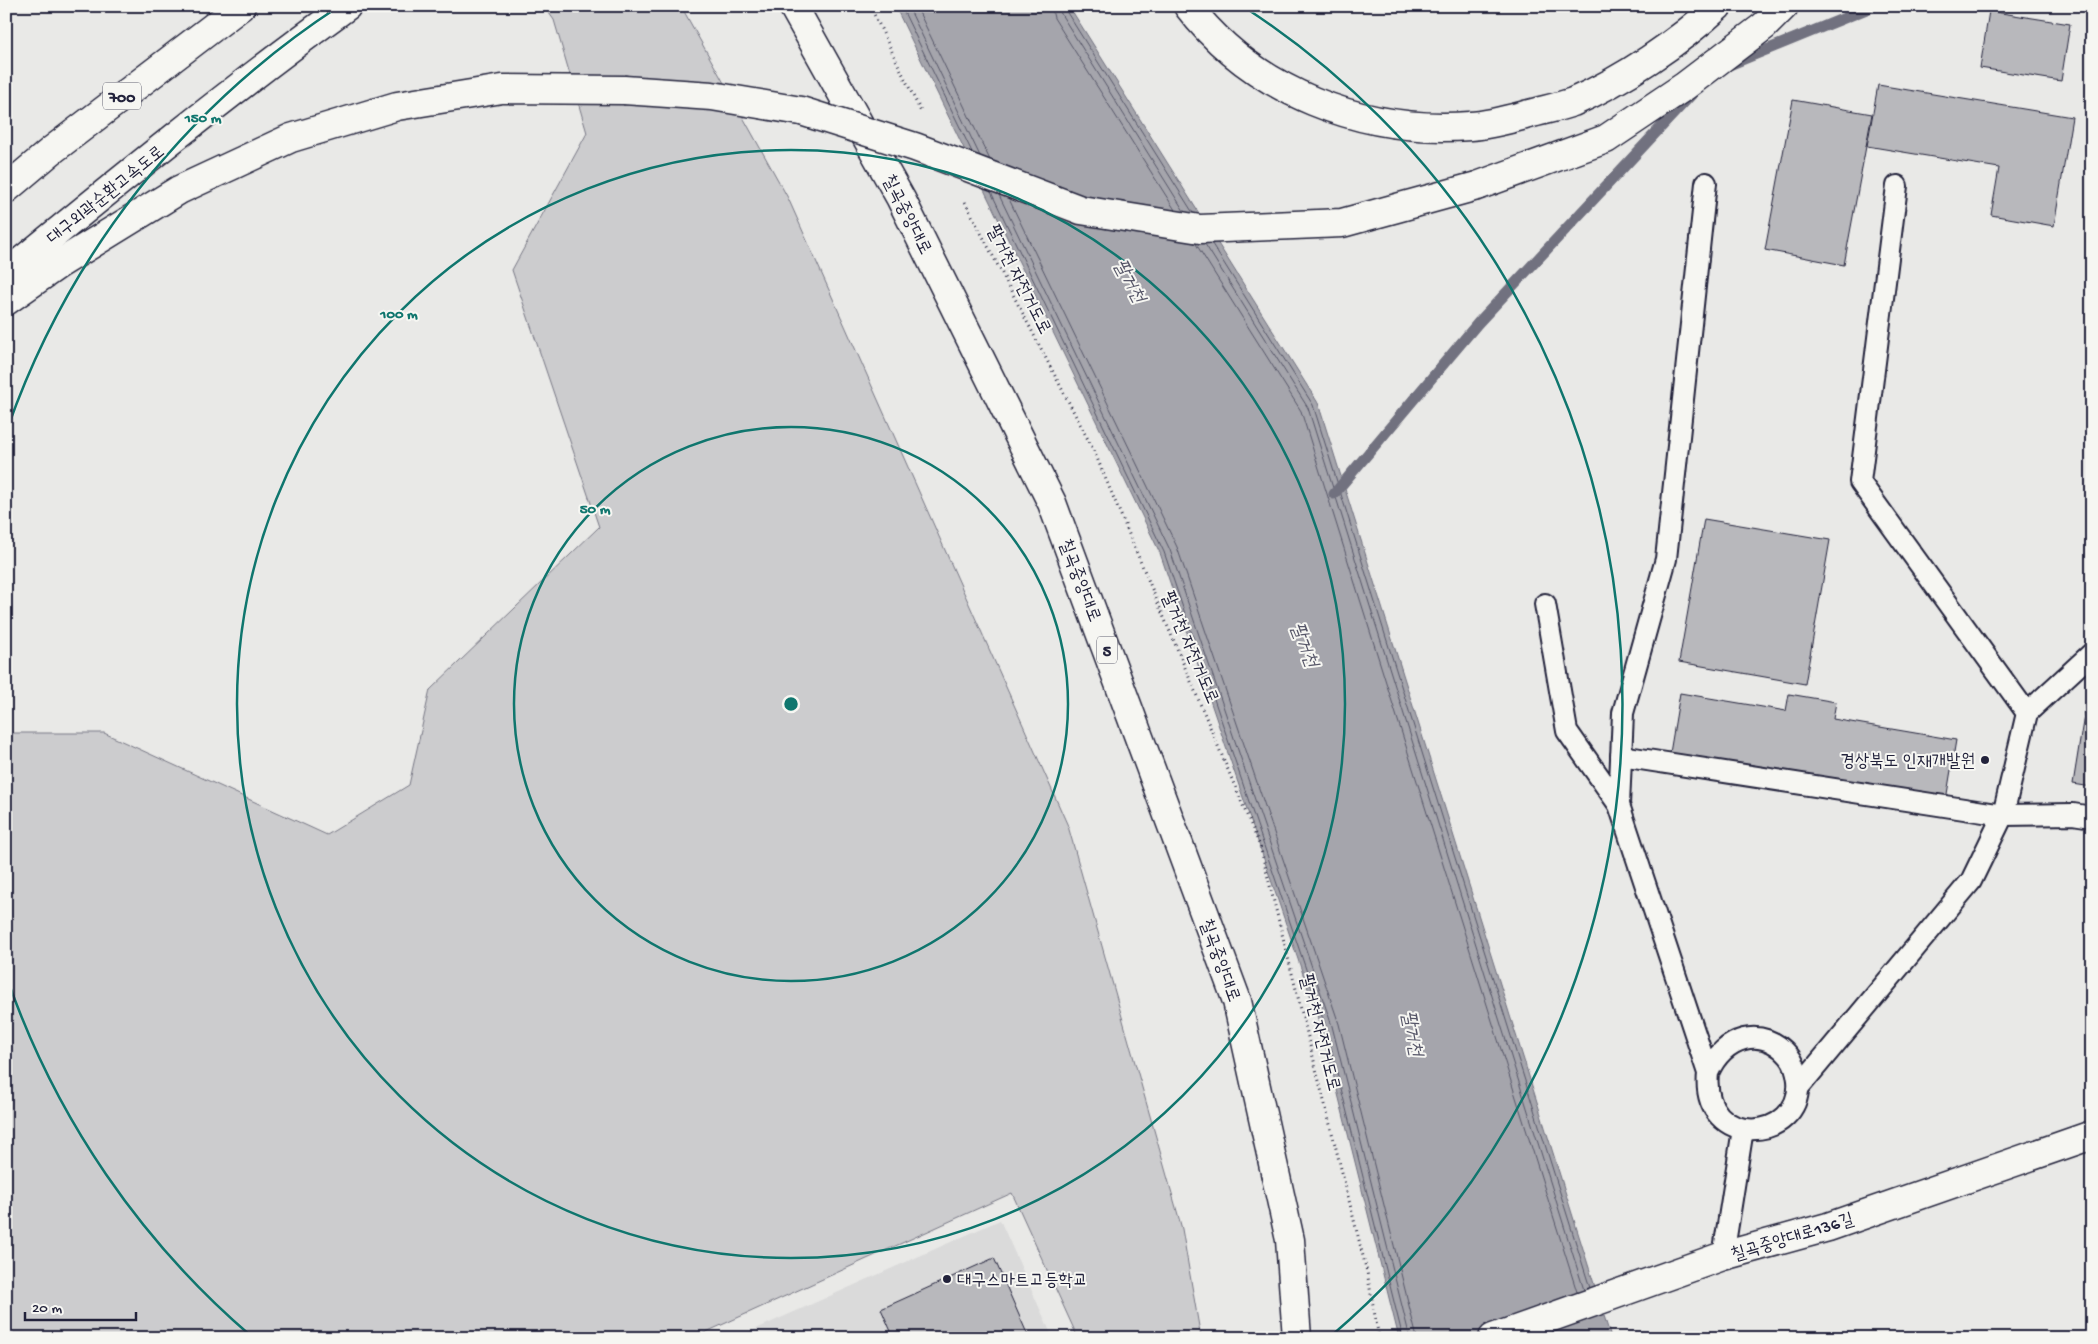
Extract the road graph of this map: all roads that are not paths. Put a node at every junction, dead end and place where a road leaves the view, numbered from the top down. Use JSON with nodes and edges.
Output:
{"nodes":[{"id":1,"x":241,"y":6,"type":"edge"},
{"id":2,"x":347,"y":6,"type":"edge"},
{"id":3,"x":793,"y":6,"type":"edge"},
{"id":4,"x":1188,"y":6,"type":"edge"},
{"id":5,"x":1718,"y":6,"type":"edge"},
{"id":6,"x":1784,"y":6,"type":"edge"},
{"id":7,"x":1706,"y":183,"type":"dead end"},
{"id":8,"x":1897,"y":186,"type":"dead end"},
{"id":9,"x":6,"y":190,"type":"edge"},
{"id":10,"x":6,"y":274,"type":"edge"},
{"id":11,"x":6,"y":301,"type":"edge"},
{"id":12,"x":1545,"y":604,"type":"dead end"},
{"id":13,"x":2092,"y":653,"type":"edge"},
{"id":14,"x":2027,"y":713,"type":"junction"},
{"id":15,"x":1621,"y":756,"type":"junction"},
{"id":16,"x":1619,"y":805,"type":"junction"},
{"id":17,"x":2003,"y":815,"type":"junction"},
{"id":18,"x":2092,"y":817,"type":"edge"},
{"id":19,"x":1708,"y":1073,"type":"junction"},
{"id":20,"x":1799,"y":1087,"type":"junction"},
{"id":21,"x":1743,"y":1129,"type":"junction"},
{"id":22,"x":2092,"y":1135,"type":"edge"},
{"id":23,"x":1723,"y":1256,"type":"junction"},
{"id":24,"x":1297,"y":1338,"type":"edge"},
{"id":25,"x":1493,"y":1338,"type":"edge"}],
"edges":[{"from":1,"to":9,"type":"main road","number":"700"},
{"from":2,"to":10,"type":"main road","name":"대구외곽순환고속도로"},
{"from":3,"to":24,"type":"main road","name":"칠곡중앙대로","number":"5"},
{"from":4,"to":5,"type":"main road"},
{"from":6,"to":11,"type":"main road","bridge":true},
{"from":7,"to":15,"type":"lane"},
{"from":8,"to":14,"type":"lane"},
{"from":12,"to":16,"type":"lane"},
{"from":13,"to":14,"type":"lane"},
{"from":14,"to":17,"type":"lane"},
{"from":15,"to":16,"type":"lane"},
{"from":15,"to":17,"type":"lane"},
{"from":16,"to":19,"type":"lane"},
{"from":17,"to":18,"type":"lane"},
{"from":17,"to":20,"type":"lane"},
{"from":19,"to":20,"type":"lane"},
{"from":19,"to":21,"type":"lane"},
{"from":20,"to":21,"type":"lane"},
{"from":21,"to":23,"type":"lane"},
{"from":22,"to":23,"type":"main road","name":"칠곡중앙대로136길"},
{"from":23,"to":25,"type":"main road","name":"칠곡중앙대로136길"}]}
